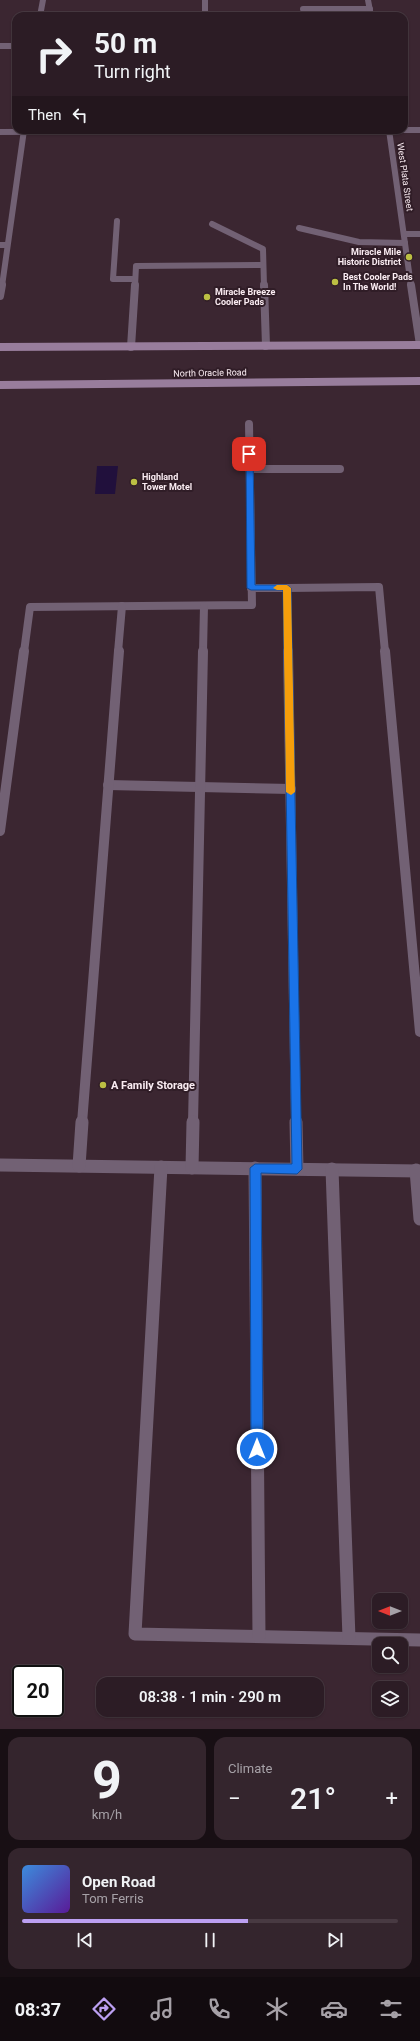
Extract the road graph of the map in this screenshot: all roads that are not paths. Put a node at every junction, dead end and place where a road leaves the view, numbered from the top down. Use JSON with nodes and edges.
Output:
{"nodes":[{"id":1,"x":43,"y":0,"type":"edge"},
{"id":2,"x":205,"y":0,"type":"edge"},
{"id":3,"x":368,"y":0,"type":"edge"},
{"id":4,"x":303,"y":9,"type":"dead end"},
{"id":5,"x":370,"y":9,"type":"junction"},
{"id":6,"x":41,"y":12,"type":"edge"},
{"id":7,"x":205,"y":12,"type":"edge"},
{"id":8,"x":370,"y":12,"type":"edge"},
{"id":9,"x":0,"y":46,"type":"edge"},
{"id":10,"x":12,"y":46,"type":"edge"},
{"id":11,"x":408,"y":130,"type":"edge"},
{"id":12,"x":420,"y":130,"type":"edge"},
{"id":13,"x":0,"y":132,"type":"edge"},
{"id":14,"x":12,"y":132,"type":"edge"},
{"id":15,"x":23,"y":134,"type":"edge"},
{"id":16,"x":390,"y":134,"type":"edge"},
{"id":17,"x":117,"y":221,"type":"dead end"},
{"id":18,"x":212,"y":224,"type":"dead end"},
{"id":19,"x":299,"y":228,"type":"dead end"},
{"id":20,"x":420,"y":234,"type":"edge"},
{"id":21,"x":405,"y":239,"type":"junction"},
{"id":22,"x":420,"y":240,"type":"edge"},
{"id":23,"x":4,"y":245,"type":"edge"},
{"id":24,"x":263,"y":265,"type":"junction"},
{"id":25,"x":135,"y":279,"type":"junction"},
{"id":26,"x":0,"y":296,"type":"edge"},
{"id":27,"x":420,"y":345,"type":"edge"},
{"id":28,"x":266,"y":346,"type":"junction"},
{"id":29,"x":0,"y":347,"type":"edge"},
{"id":30,"x":131,"y":347,"type":"junction"},
{"id":31,"x":420,"y":381,"type":"edge"},
{"id":32,"x":0,"y":385,"type":"edge"},
{"id":33,"x":249,"y":424,"type":"dead end"},
{"id":34,"x":249,"y":469,"type":"junction"},
{"id":35,"x":340,"y":469,"type":"dead end"},
{"id":36,"x":251,"y":588,"type":"junction"},
{"id":37,"x":287,"y":588,"type":"junction"},
{"id":38,"x":122,"y":606,"type":"junction"},
{"id":39,"x":204,"y":606,"type":"junction"},
{"id":40,"x":108,"y":786,"type":"junction"},
{"id":41,"x":200,"y":787,"type":"junction"},
{"id":42,"x":291,"y":789,"type":"junction"},
{"id":43,"x":0,"y":832,"type":"edge"},
{"id":44,"x":420,"y":1032,"type":"edge"},
{"id":45,"x":0,"y":1165,"type":"edge"},
{"id":46,"x":79,"y":1166,"type":"junction"},
{"id":47,"x":162,"y":1167,"type":"junction"},
{"id":48,"x":192,"y":1168,"type":"junction"},
{"id":49,"x":255,"y":1168,"type":"junction"},
{"id":50,"x":297,"y":1169,"type":"junction"},
{"id":51,"x":332,"y":1169,"type":"junction"},
{"id":52,"x":418,"y":1171,"type":"edge"},
{"id":53,"x":420,"y":1219,"type":"edge"},
{"id":54,"x":259,"y":1636,"type":"junction"},
{"id":55,"x":349,"y":1638,"type":"junction"},
{"id":56,"x":420,"y":1640,"type":"edge"}],
"edges":[{"from":1,"to":6,"type":"street"},
{"from":2,"to":7,"type":"street"},
{"from":3,"to":5,"type":"street"},
{"from":4,"to":5,"type":"street"},
{"from":5,"to":8,"type":"street"},
{"from":9,"to":10,"type":"street"},
{"from":11,"to":12,"type":"street"},
{"from":13,"to":14,"type":"street"},
{"from":15,"to":23,"type":"street"},
{"from":16,"to":21,"type":"street","name":"West Plata Street"},
{"from":17,"to":25,"type":"street"},
{"from":18,"to":24,"type":"street"},
{"from":19,"to":21,"type":"street"},
{"from":20,"to":21,"type":"street"},
{"from":21,"to":22,"type":"street"},
{"from":21,"to":27,"type":"street","name":"West Plata Street"},
{"from":23,"to":26,"type":"street"},
{"from":24,"to":25,"type":"street"},
{"from":24,"to":28,"type":"street"},
{"from":25,"to":30,"type":"street"},
{"from":27,"to":28,"type":"main road"},
{"from":28,"to":30,"type":"main road"},
{"from":29,"to":30,"type":"main road"},
{"from":31,"to":32,"type":"main road","name":"North Oracle Road"},
{"from":33,"to":34,"type":"street"},
{"from":34,"to":35,"type":"street"},
{"from":34,"to":36,"type":"street"},
{"from":36,"to":37,"type":"street"},
{"from":36,"to":39,"type":"street"},
{"from":37,"to":42,"type":"street"},
{"from":37,"to":44,"type":"street"},
{"from":38,"to":39,"type":"street"},
{"from":38,"to":40,"type":"street"},
{"from":38,"to":43,"type":"street"},
{"from":39,"to":41,"type":"street"},
{"from":40,"to":41,"type":"street"},
{"from":40,"to":46,"type":"street"},
{"from":41,"to":42,"type":"street"},
{"from":41,"to":48,"type":"street"},
{"from":42,"to":50,"type":"street"},
{"from":45,"to":46,"type":"street"},
{"from":46,"to":47,"type":"street"},
{"from":47,"to":48,"type":"street"},
{"from":47,"to":54,"type":"street"},
{"from":48,"to":49,"type":"street"},
{"from":49,"to":50,"type":"street"},
{"from":49,"to":54,"type":"street"},
{"from":50,"to":51,"type":"street"},
{"from":51,"to":52,"type":"street"},
{"from":51,"to":55,"type":"street"},
{"from":52,"to":53,"type":"street"},
{"from":54,"to":55,"type":"street"},
{"from":55,"to":56,"type":"street"}]}
